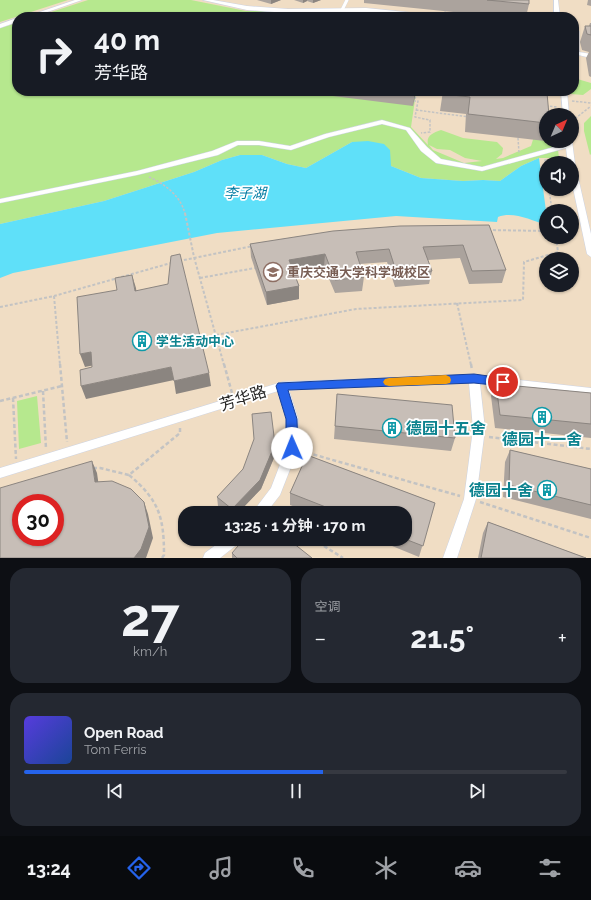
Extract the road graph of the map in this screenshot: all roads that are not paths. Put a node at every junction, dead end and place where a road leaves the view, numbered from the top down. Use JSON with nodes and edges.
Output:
{"nodes":[{"id":1,"x":80,"y":0,"type":"edge"},
{"id":2,"x":205,"y":0,"type":"edge"},
{"id":3,"x":347,"y":0,"type":"edge"},
{"id":4,"x":556,"y":0,"type":"edge"},
{"id":5,"x":342,"y":10,"type":"junction"},
{"id":6,"x":43,"y":12,"type":"edge"},
{"id":7,"x":386,"y":12,"type":"edge"},
{"id":8,"x":557,"y":12,"type":"edge"},
{"id":9,"x":12,"y":22,"type":"edge"},
{"id":10,"x":0,"y":26,"type":"edge"},
{"id":11,"x":579,"y":32,"type":"edge"},
{"id":12,"x":583,"y":32,"type":"dead end"},
{"id":13,"x":579,"y":54,"type":"edge"},
{"id":14,"x":591,"y":56,"type":"edge"},
{"id":15,"x":564,"y":96,"type":"edge"},
{"id":16,"x":565,"y":108,"type":"edge"},
{"id":17,"x":552,"y":148,"type":"edge"},
{"id":18,"x":578,"y":196,"type":"edge"},
{"id":19,"x":0,"y":201,"type":"edge"},
{"id":20,"x":591,"y":254,"type":"edge"},
{"id":21,"x":474,"y":379,"type":"junction"},
{"id":22,"x":282,"y":386,"type":"junction"},
{"id":23,"x":591,"y":392,"type":"edge"},
{"id":24,"x":0,"y":473,"type":"edge"},
{"id":25,"x":264,"y":506,"type":"edge"},
{"id":26,"x":225,"y":546,"type":"edge"},
{"id":27,"x":210,"y":558,"type":"edge"},
{"id":28,"x":450,"y":558,"type":"edge"}],
"edges":[{"from":1,"to":6,"type":"street"},
{"from":2,"to":5,"type":"street"},
{"from":3,"to":5,"type":"lane"},
{"from":4,"to":8,"type":"street"},
{"from":5,"to":7,"type":"street"},
{"from":9,"to":10,"type":"street"},
{"from":11,"to":12,"type":"street"},
{"from":13,"to":14,"type":"street"},
{"from":15,"to":16,"type":"street"},
{"from":17,"to":19,"type":"street"},
{"from":18,"to":20,"type":"street"},
{"from":21,"to":22,"type":"street","name":"芳华路"},
{"from":21,"to":23,"type":"street","name":"芳华路"},
{"from":21,"to":28,"type":"street"},
{"from":22,"to":24,"type":"street","name":"芳华路"},
{"from":22,"to":25,"type":"street"},
{"from":26,"to":27,"type":"street"}]}
